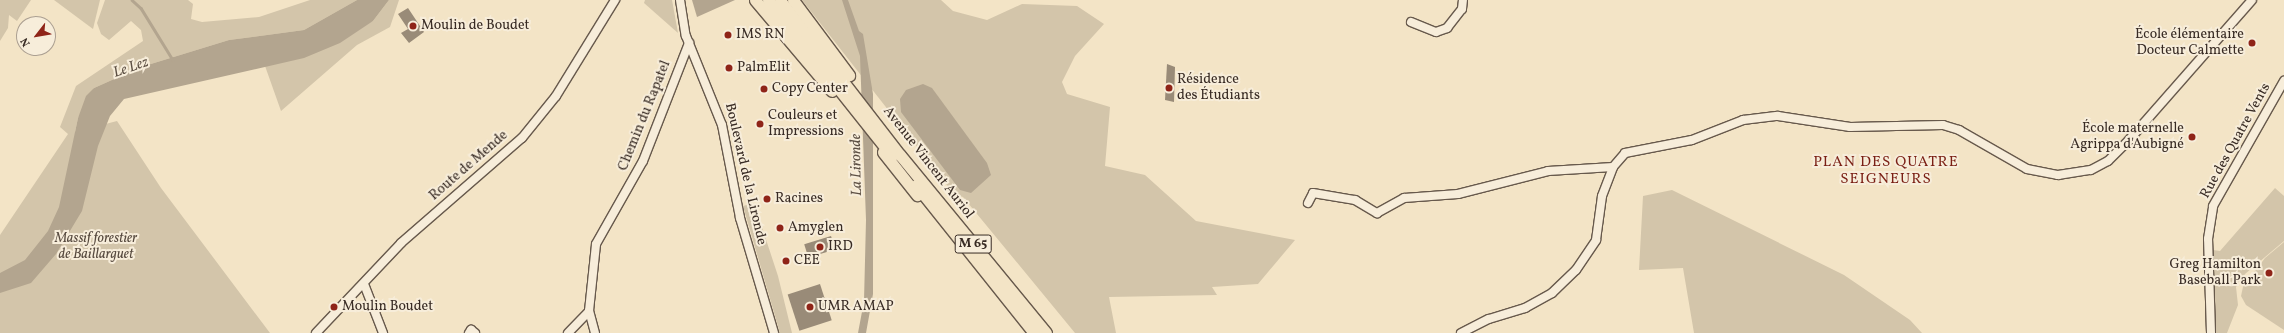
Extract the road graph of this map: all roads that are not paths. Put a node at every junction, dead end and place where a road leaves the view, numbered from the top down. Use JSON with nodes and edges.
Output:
{"nodes":[{"id":1,"x":615,"y":0,"type":"edge"},
{"id":2,"x":680,"y":0,"type":"edge"},
{"id":3,"x":755,"y":0,"type":"edge"},
{"id":4,"x":768,"y":0,"type":"edge"},
{"id":5,"x":780,"y":0,"type":"edge"},
{"id":6,"x":792,"y":0,"type":"edge"},
{"id":7,"x":1463,"y":0,"type":"edge"},
{"id":8,"x":2252,"y":0,"type":"edge"},
{"id":9,"x":1411,"y":22,"type":"dead end"},
{"id":10,"x":689,"y":43,"type":"junction"},
{"id":11,"x":2284,"y":82,"type":"edge"},
{"id":12,"x":852,"y":92,"type":"junction"},
{"id":13,"x":860,"y":120,"type":"junction"},
{"id":14,"x":1613,"y":166,"type":"junction"},
{"id":15,"x":1308,"y":203,"type":"dead end"},
{"id":16,"x":364,"y":284,"type":"junction"},
{"id":17,"x":589,"y":312,"type":"junction"},
{"id":18,"x":1026,"y":324,"type":"junction"},
{"id":19,"x":1460,"y":332,"type":"edge"},
{"id":20,"x":316,"y":333,"type":"edge"},
{"id":21,"x":383,"y":333,"type":"edge"},
{"id":22,"x":469,"y":333,"type":"edge"},
{"id":23,"x":475,"y":333,"type":"edge"},
{"id":24,"x":568,"y":333,"type":"edge"},
{"id":25,"x":595,"y":333,"type":"edge"},
{"id":26,"x":774,"y":333,"type":"edge"},
{"id":27,"x":1034,"y":333,"type":"edge"},
{"id":28,"x":1046,"y":333,"type":"edge"},
{"id":29,"x":2211,"y":333,"type":"edge"}],
"edges":[{"from":1,"to":16,"type":"street","name":"Route de Mende"},
{"from":2,"to":10,"type":"street","name":"Boulevard de la Lironde"},
{"from":3,"to":13,"type":"main road","number":"M 65"},
{"from":4,"to":12,"type":"main road","number":"M 65"},
{"from":5,"to":12,"type":"main road","number":"M 65"},
{"from":6,"to":12,"type":"main road","number":"M 65"},
{"from":7,"to":9,"type":"street"},
{"from":8,"to":14,"type":"street"},
{"from":10,"to":17,"type":"street","name":"Chemin du Rapatel"},
{"from":10,"to":26,"type":"street","name":"Boulevard de la Lironde"},
{"from":11,"to":29,"type":"street","name":"Rue des Quatre Vents"},
{"from":12,"to":13,"type":"main road","name":"Avenue Vincent Auriol","number":"M 65"},
{"from":12,"to":28,"type":"main road","name":"Avenue Vincent Auriol","number":"M 65"},
{"from":13,"to":18,"type":"main road","name":"Avenue Vincent Auriol","number":"M 65"},
{"from":13,"to":18,"type":"main road","number":"M 65"},
{"from":14,"to":15,"type":"street"},
{"from":14,"to":19,"type":"street"},
{"from":16,"to":20,"type":"street","name":"Route de Mende"},
{"from":16,"to":21,"type":"street"},
{"from":17,"to":24,"type":"street"},
{"from":17,"to":25,"type":"street","name":"Chemin du Rapatel"},
{"from":18,"to":27,"type":"main road","name":"Avenue Vincent Auriol","number":"M 65"},
{"from":22,"to":23,"type":"street"}]}
